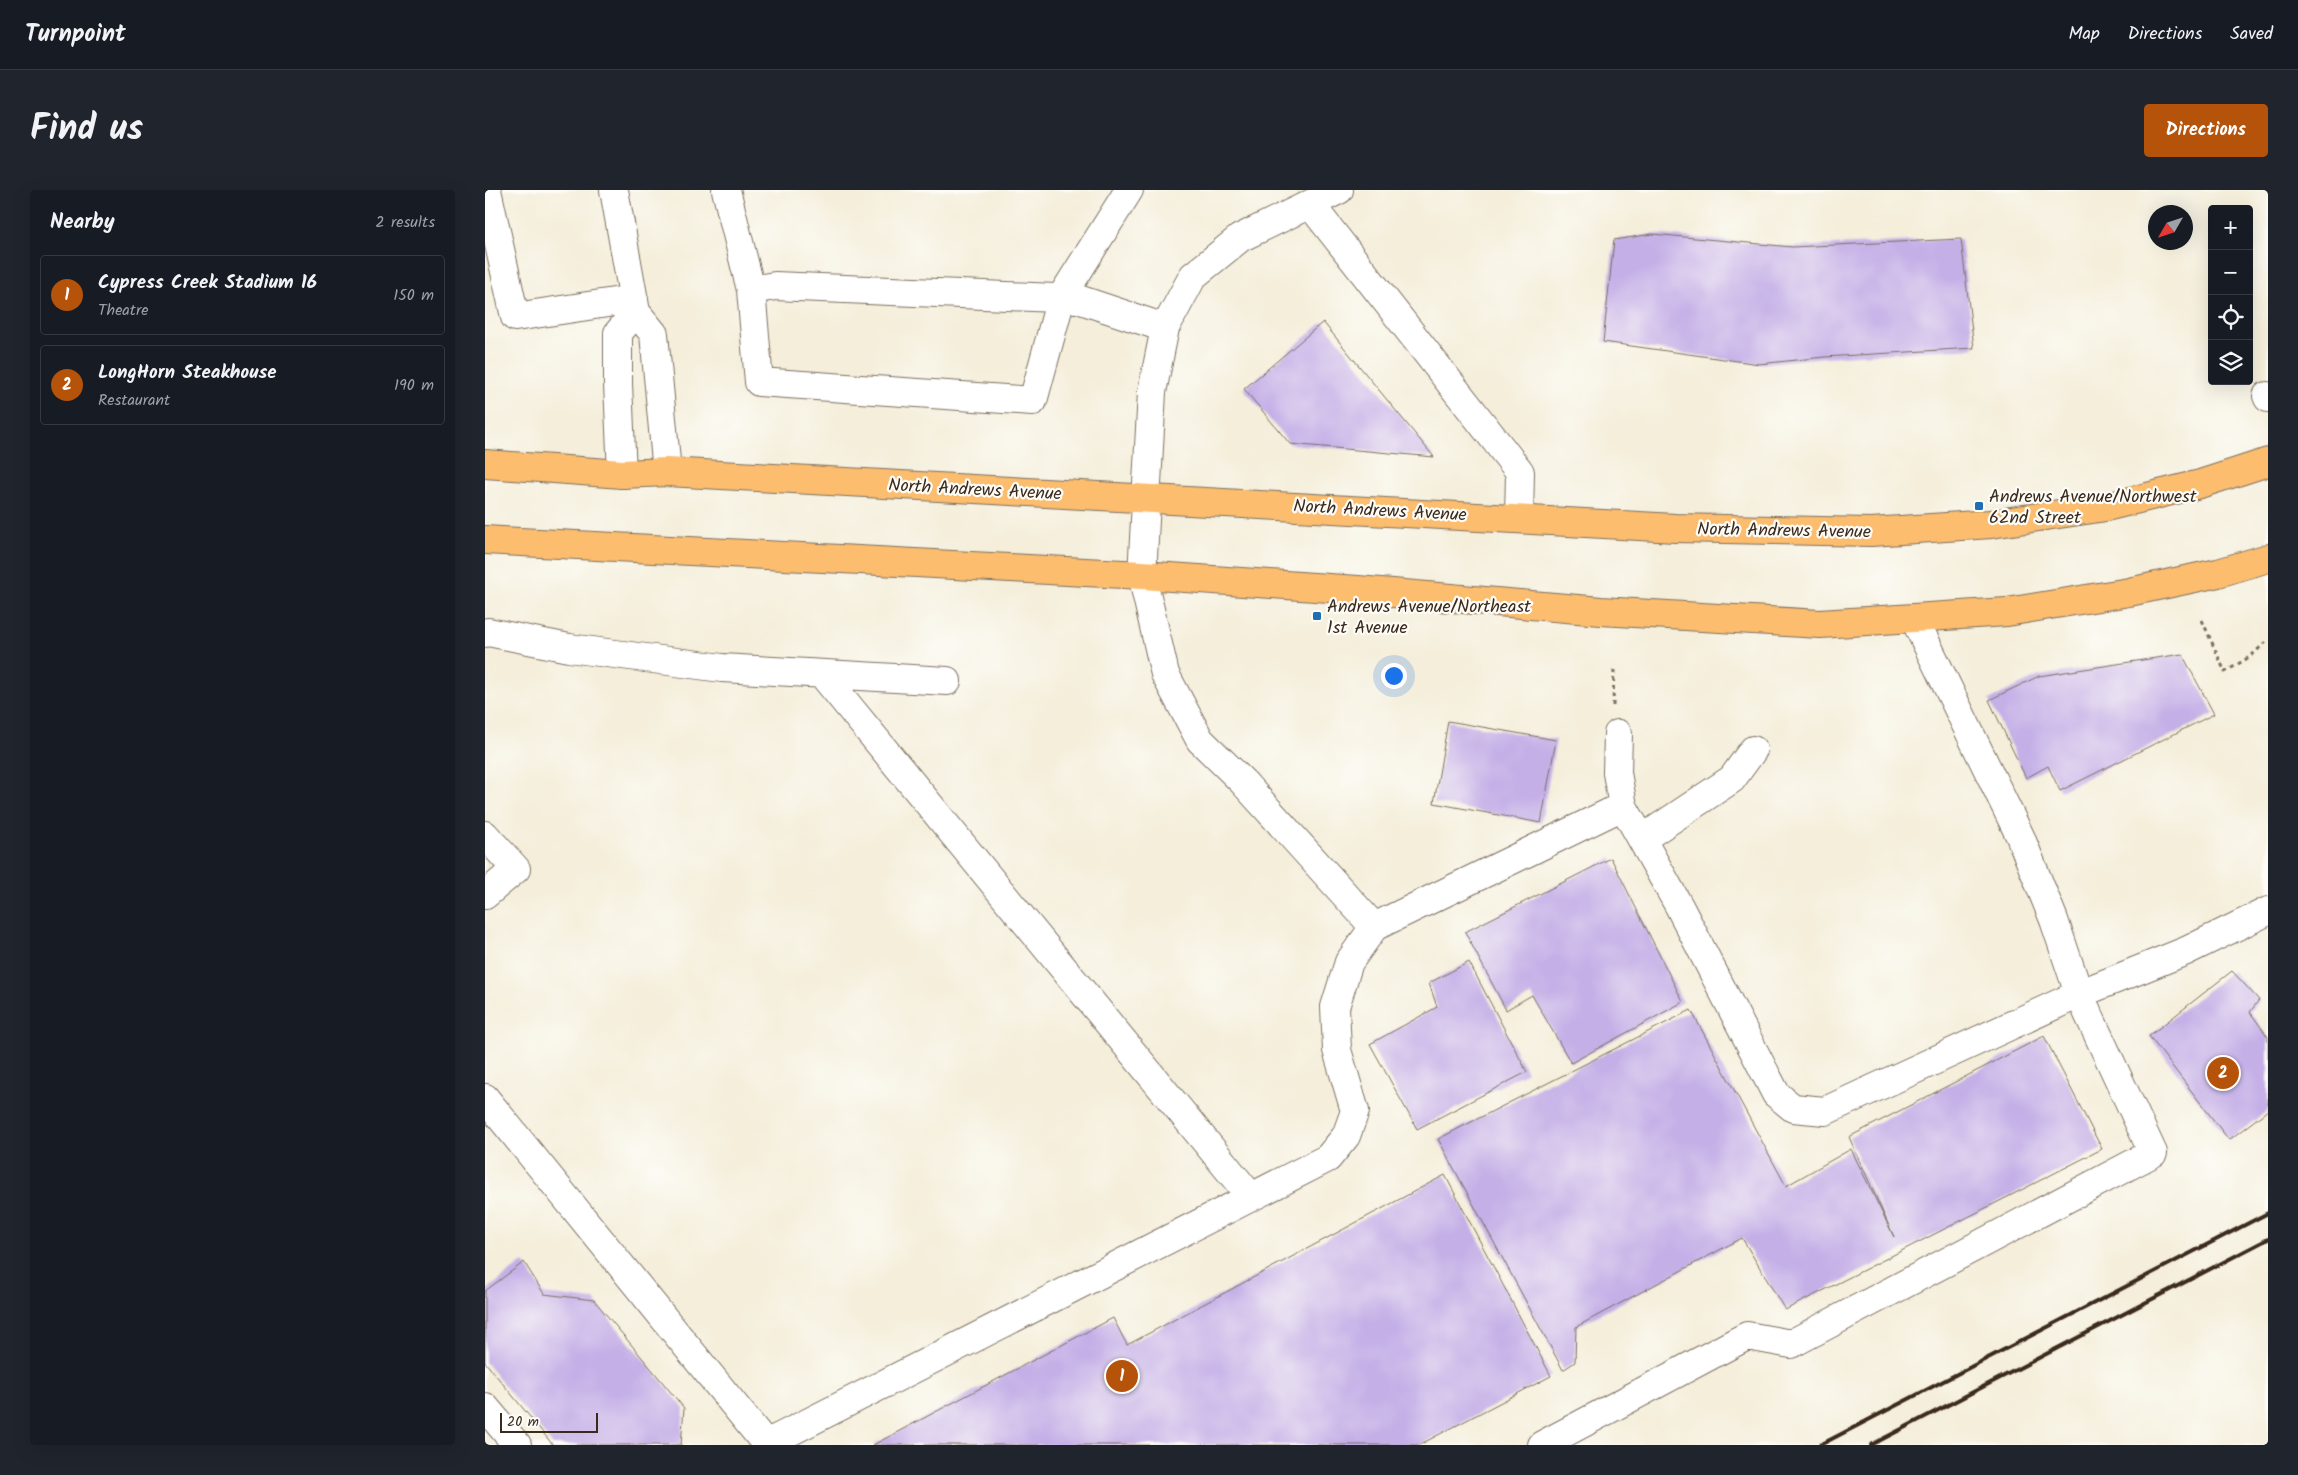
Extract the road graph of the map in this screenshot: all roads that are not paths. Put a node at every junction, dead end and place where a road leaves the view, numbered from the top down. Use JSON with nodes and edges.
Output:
{"nodes":[{"id":1,"x":487,"y":190,"type":"edge"},
{"id":2,"x":614,"y":190,"type":"edge"},
{"id":3,"x":726,"y":190,"type":"edge"},
{"id":4,"x":1129,"y":190,"type":"edge"},
{"id":5,"x":1339,"y":190,"type":"edge"},
{"id":6,"x":1310,"y":204,"type":"junction"},
{"id":7,"x":751,"y":290,"type":"junction"},
{"id":8,"x":1061,"y":298,"type":"junction"},
{"id":9,"x":635,"y":306,"type":"junction"},
{"id":10,"x":1165,"y":328,"type":"junction"},
{"id":11,"x":2268,"y":462,"type":"edge"},
{"id":12,"x":485,"y":464,"type":"edge"},
{"id":13,"x":667,"y":472,"type":"junction"},
{"id":14,"x":622,"y":474,"type":"junction"},
{"id":15,"x":1146,"y":498,"type":"junction"},
{"id":16,"x":1519,"y":518,"type":"junction"},
{"id":17,"x":485,"y":540,"type":"edge"},
{"id":18,"x":2268,"y":558,"type":"edge"},
{"id":19,"x":1142,"y":575,"type":"junction"},
{"id":20,"x":1914,"y":618,"type":"junction"},
{"id":21,"x":485,"y":633,"type":"edge"},
{"id":22,"x":823,"y":675,"type":"junction"},
{"id":23,"x":947,"y":681,"type":"dead end"},
{"id":24,"x":1618,"y":734,"type":"dead end"},
{"id":25,"x":1753,"y":750,"type":"dead end"},
{"id":26,"x":1623,"y":806,"type":"junction"},
{"id":27,"x":485,"y":835,"type":"edge"},
{"id":28,"x":1642,"y":839,"type":"junction"},
{"id":29,"x":485,"y":895,"type":"edge"},
{"id":30,"x":2268,"y":911,"type":"edge"},
{"id":31,"x":1374,"y":926,"type":"junction"},
{"id":32,"x":2079,"y":994,"type":"junction"},
{"id":33,"x":485,"y":1098,"type":"edge"},
{"id":34,"x":1251,"y":1197,"type":"junction"},
{"id":35,"x":485,"y":1406,"type":"edge"},
{"id":36,"x":517,"y":1445,"type":"edge"},
{"id":37,"x":1542,"y":1445,"type":"edge"}],
"edges":[{"from":1,"to":9,"type":"lane"},
{"from":2,"to":9,"type":"lane"},
{"from":3,"to":7,"type":"lane"},
{"from":4,"to":8,"type":"lane"},
{"from":5,"to":6,"type":"lane"},
{"from":6,"to":10,"type":"lane"},
{"from":6,"to":16,"type":"lane"},
{"from":7,"to":8,"type":"lane"},
{"from":7,"to":8,"type":"lane"},
{"from":8,"to":10,"type":"lane"},
{"from":9,"to":13,"type":"lane"},
{"from":9,"to":14,"type":"lane"},
{"from":10,"to":15,"type":"lane"},
{"from":11,"to":16,"type":"main road","name":"North Andrews Avenue"},
{"from":12,"to":14,"type":"main road","name":"North Andrews Avenue"},
{"from":13,"to":14,"type":"main road","name":"North Andrews Avenue"},
{"from":13,"to":15,"type":"main road","name":"North Andrews Avenue"},
{"from":15,"to":16,"type":"main road","name":"North Andrews Avenue"},
{"from":15,"to":19,"type":"lane"},
{"from":17,"to":19,"type":"main road"},
{"from":18,"to":20,"type":"main road"},
{"from":19,"to":20,"type":"main road"},
{"from":19,"to":31,"type":"lane"},
{"from":20,"to":32,"type":"lane"},
{"from":21,"to":22,"type":"lane"},
{"from":22,"to":23,"type":"lane"},
{"from":22,"to":34,"type":"lane"},
{"from":24,"to":26,"type":"lane"},
{"from":25,"to":28,"type":"lane"},
{"from":26,"to":28,"type":"lane"},
{"from":26,"to":31,"type":"lane"},
{"from":27,"to":29,"type":"lane"},
{"from":28,"to":32,"type":"lane"},
{"from":30,"to":32,"type":"lane"},
{"from":31,"to":34,"type":"lane"},
{"from":32,"to":37,"type":"lane"},
{"from":33,"to":34,"type":"lane"},
{"from":35,"to":36,"type":"lane"}]}
